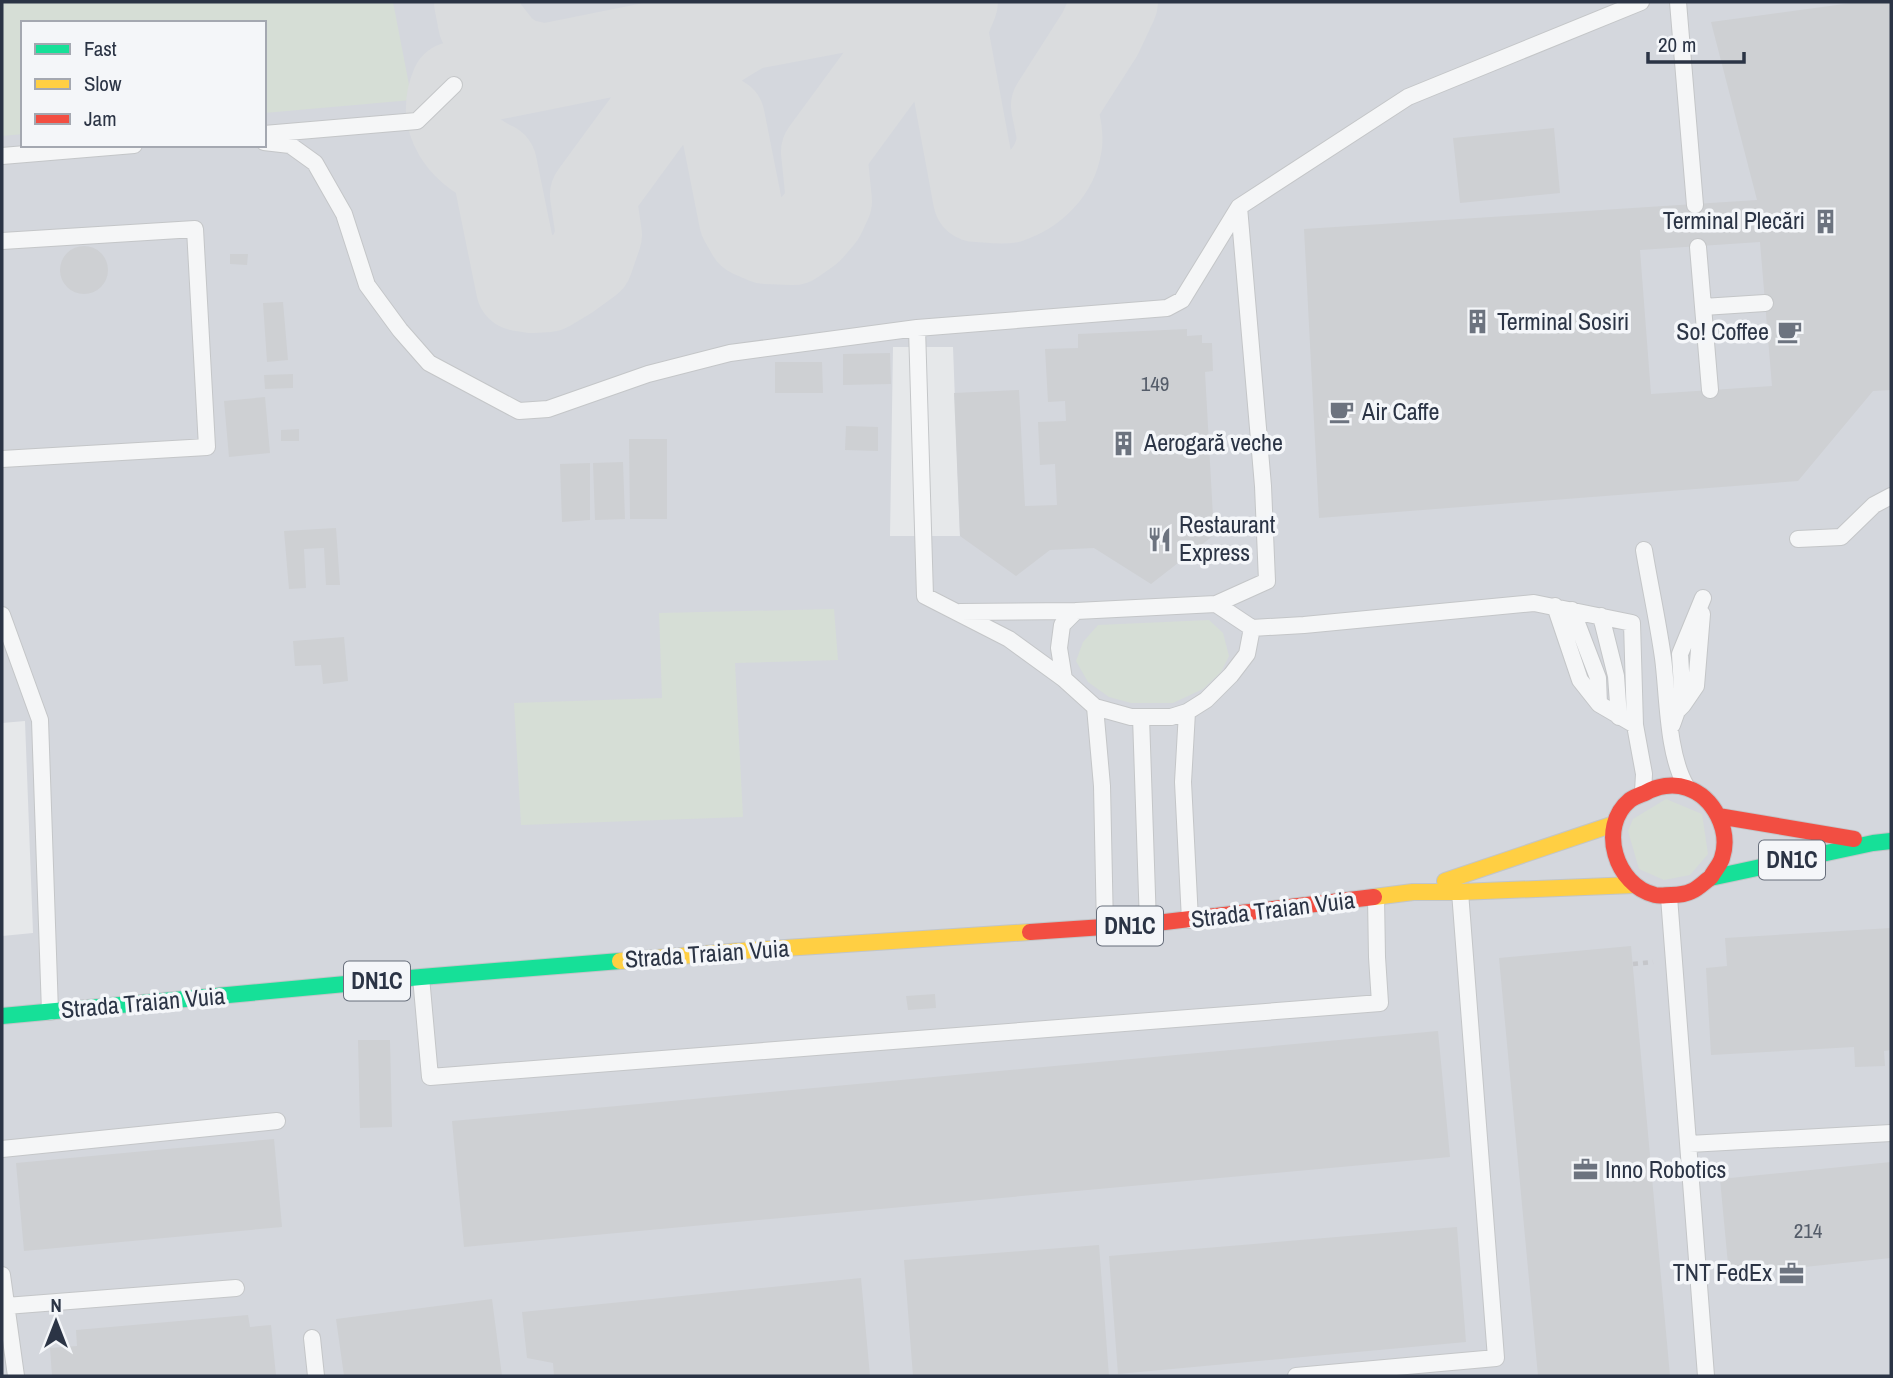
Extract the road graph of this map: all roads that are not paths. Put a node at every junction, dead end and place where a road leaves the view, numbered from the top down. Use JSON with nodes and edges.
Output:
{"nodes":[{"id":1,"x":1641,"y":2,"type":"edge"},
{"id":2,"x":1678,"y":2,"type":"edge"},
{"id":3,"x":454,"y":85,"type":"dead end"},
{"id":4,"x":266,"y":134,"type":"edge"},
{"id":5,"x":266,"y":142,"type":"edge"},
{"id":6,"x":110,"y":147,"type":"edge"},
{"id":7,"x":2,"y":156,"type":"edge"},
{"id":8,"x":1695,"y":205,"type":"dead end"},
{"id":9,"x":1239,"y":207,"type":"junction"},
{"id":10,"x":2,"y":240,"type":"edge"},
{"id":11,"x":1698,"y":247,"type":"dead end"},
{"id":12,"x":1765,"y":303,"type":"dead end"},
{"id":13,"x":1703,"y":307,"type":"junction"},
{"id":14,"x":917,"y":328,"type":"junction"},
{"id":15,"x":1710,"y":390,"type":"dead end"},
{"id":16,"x":2,"y":459,"type":"edge"},
{"id":17,"x":1891,"y":496,"type":"edge"},
{"id":18,"x":1798,"y":539,"type":"dead end"},
{"id":19,"x":1644,"y":550,"type":"dead end"},
{"id":20,"x":1703,"y":598,"type":"dead end"},
{"id":21,"x":1216,"y":604,"type":"junction"},
{"id":22,"x":1555,"y":606,"type":"junction"},
{"id":23,"x":1572,"y":610,"type":"junction"},
{"id":24,"x":1076,"y":611,"type":"junction"},
{"id":25,"x":957,"y":612,"type":"junction"},
{"id":26,"x":2,"y":615,"type":"edge"},
{"id":27,"x":1601,"y":616,"type":"junction"},
{"id":28,"x":1252,"y":628,"type":"junction"},
{"id":29,"x":1064,"y":679,"type":"junction"},
{"id":30,"x":1599,"y":704,"type":"junction"},
{"id":31,"x":1095,"y":707,"type":"junction"},
{"id":32,"x":1187,"y":712,"type":"junction"},
{"id":33,"x":1141,"y":717,"type":"junction"},
{"id":34,"x":1619,"y":717,"type":"junction"},
{"id":35,"x":1635,"y":725,"type":"junction"},
{"id":36,"x":1671,"y":727,"type":"junction"},
{"id":37,"x":1687,"y":788,"type":"junction"},
{"id":38,"x":1643,"y":792,"type":"junction"},
{"id":39,"x":1718,"y":816,"type":"junction"},
{"id":40,"x":1614,"y":824,"type":"junction"},
{"id":41,"x":1891,"y":841,"type":"edge"},
{"id":42,"x":1873,"y":843,"type":"junction"},
{"id":43,"x":1711,"y":877,"type":"junction"},
{"id":44,"x":1633,"y":885,"type":"junction"},
{"id":45,"x":1413,"y":891,"type":"junction"},
{"id":46,"x":1460,"y":892,"type":"junction"},
{"id":47,"x":1376,"y":897,"type":"junction"},
{"id":48,"x":1669,"y":897,"type":"junction"},
{"id":49,"x":1190,"y":920,"type":"junction"},
{"id":50,"x":1148,"y":925,"type":"junction"},
{"id":51,"x":1105,"y":928,"type":"junction"},
{"id":52,"x":421,"y":977,"type":"junction"},
{"id":53,"x":50,"y":1012,"type":"junction"},
{"id":54,"x":2,"y":1016,"type":"edge"},
{"id":55,"x":277,"y":1121,"type":"dead end"},
{"id":56,"x":1891,"y":1133,"type":"edge"},
{"id":57,"x":1689,"y":1144,"type":"junction"},
{"id":58,"x":2,"y":1149,"type":"edge"},
{"id":59,"x":2,"y":1275,"type":"edge"},
{"id":60,"x":236,"y":1288,"type":"dead end"},
{"id":61,"x":6,"y":1306,"type":"junction"},
{"id":62,"x":312,"y":1338,"type":"dead end"},
{"id":63,"x":16,"y":1376,"type":"edge"},
{"id":64,"x":316,"y":1376,"type":"edge"},
{"id":65,"x":1296,"y":1376,"type":"edge"},
{"id":66,"x":1706,"y":1376,"type":"edge"}],
"edges":[{"from":1,"to":9,"type":"lane"},
{"from":2,"to":8,"type":"lane"},
{"from":3,"to":4,"type":"lane"},
{"from":5,"to":14,"type":"lane"},
{"from":6,"to":7,"type":"lane"},
{"from":9,"to":14,"type":"lane"},
{"from":9,"to":21,"type":"lane"},
{"from":10,"to":16,"type":"lane"},
{"from":11,"to":13,"type":"lane"},
{"from":12,"to":13,"type":"lane"},
{"from":13,"to":15,"type":"lane"},
{"from":14,"to":25,"type":"lane"},
{"from":17,"to":18,"type":"lane"},
{"from":19,"to":36,"type":"lane"},
{"from":20,"to":36,"type":"lane"},
{"from":21,"to":24,"type":"lane"},
{"from":21,"to":28,"type":"lane"},
{"from":22,"to":23,"type":"lane"},
{"from":22,"to":28,"type":"lane"},
{"from":22,"to":30,"type":"lane"},
{"from":23,"to":27,"type":"lane"},
{"from":23,"to":30,"type":"lane"},
{"from":24,"to":25,"type":"lane"},
{"from":24,"to":29,"type":"lane"},
{"from":25,"to":29,"type":"lane"},
{"from":26,"to":53,"type":"lane"},
{"from":27,"to":34,"type":"lane"},
{"from":27,"to":35,"type":"lane"},
{"from":28,"to":32,"type":"lane"},
{"from":29,"to":31,"type":"lane"},
{"from":30,"to":34,"type":"lane"},
{"from":31,"to":33,"type":"lane"},
{"from":31,"to":51,"type":"lane"},
{"from":32,"to":33,"type":"lane"},
{"from":32,"to":49,"type":"lane"},
{"from":33,"to":50,"type":"lane"},
{"from":34,"to":35,"type":"lane"},
{"from":35,"to":38,"type":"lane"},
{"from":36,"to":37,"type":"lane"},
{"from":37,"to":38,"type":"main road"},
{"from":37,"to":39,"type":"main road"},
{"from":38,"to":40,"type":"main road"},
{"from":39,"to":42,"type":"main road","number":"DN1C"},
{"from":39,"to":43,"type":"main road","number":"DN1C"},
{"from":40,"to":44,"type":"main road"},
{"from":40,"to":45,"type":"main road","name":"Strada Traian Vuia","number":"DN1C"},
{"from":41,"to":42,"type":"main road","number":"DN1C"},
{"from":42,"to":43,"type":"main road","number":"DN1C"},
{"from":43,"to":48,"type":"main road","number":"DN1C"},
{"from":44,"to":46,"type":"main road","name":"Strada Traian Vuia","number":"DN1C"},
{"from":44,"to":48,"type":"main road","name":"Strada Traian Vuia","number":"DN1C"},
{"from":45,"to":46,"type":"main road","name":"Strada Traian Vuia","number":"DN1C"},
{"from":45,"to":47,"type":"main road","name":"Strada Traian Vuia","number":"DN1C"},
{"from":46,"to":65,"type":"lane"},
{"from":47,"to":49,"type":"main road","name":"Strada Traian Vuia","number":"DN1C"},
{"from":47,"to":52,"type":"lane"},
{"from":48,"to":57,"type":"lane"},
{"from":49,"to":50,"type":"main road","name":"Strada Traian Vuia","number":"DN1C"},
{"from":50,"to":51,"type":"main road","name":"Strada Traian Vuia","number":"DN1C"},
{"from":51,"to":52,"type":"main road","name":"Strada Traian Vuia","number":"DN1C"},
{"from":52,"to":53,"type":"main road","name":"Strada Traian Vuia","number":"DN1C"},
{"from":53,"to":54,"type":"main road","name":"Strada Traian Vuia","number":"DN1C"},
{"from":55,"to":58,"type":"lane"},
{"from":56,"to":57,"type":"lane"},
{"from":57,"to":66,"type":"lane"},
{"from":59,"to":61,"type":"lane"},
{"from":60,"to":61,"type":"lane"},
{"from":61,"to":63,"type":"lane"},
{"from":62,"to":64,"type":"lane"}]}
